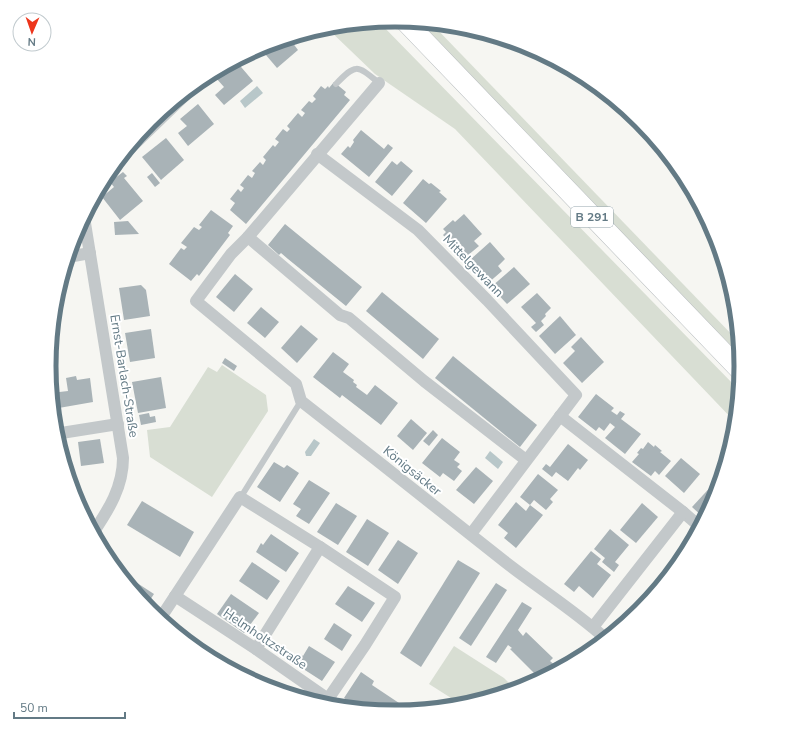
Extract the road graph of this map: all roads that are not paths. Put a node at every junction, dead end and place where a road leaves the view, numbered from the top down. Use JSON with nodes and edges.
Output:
{"nodes":[{"id":1,"x":411,"y":28,"type":"edge"},
{"id":2,"x":379,"y":83,"type":"joint"},
{"id":3,"x":336,"y":84,"type":"dead end"},
{"id":4,"x":317,"y":154,"type":"junction"},
{"id":5,"x":86,"y":226,"type":"edge"},
{"id":6,"x":248,"y":237,"type":"junction"},
{"id":7,"x":90,"y":253,"type":"junction"},
{"id":8,"x":74,"y":255,"type":"edge"},
{"id":9,"x":734,"y":364,"type":"edge"},
{"id":10,"x":301,"y":401,"type":"junction"},
{"id":11,"x":560,"y":416,"type":"junction"},
{"id":12,"x":118,"y":424,"type":"junction"},
{"id":13,"x":62,"y":433,"type":"edge"},
{"id":14,"x":526,"y":460,"type":"junction"},
{"id":15,"x":244,"y":492,"type":"dead end"},
{"id":16,"x":683,"y":512,"type":"junction"},
{"id":17,"x":695,"y":523,"type":"edge"},
{"id":18,"x":97,"y":527,"type":"edge"},
{"id":19,"x":471,"y":534,"type":"junction"},
{"id":20,"x":320,"y":547,"type":"junction"},
{"id":21,"x":175,"y":596,"type":"junction"},
{"id":22,"x":163,"y":614,"type":"edge"},
{"id":23,"x":593,"y":627,"type":"junction"},
{"id":24,"x":602,"y":634,"type":"edge"},
{"id":25,"x":256,"y":649,"type":"junction"},
{"id":26,"x":325,"y":697,"type":"edge"},
{"id":27,"x":335,"y":699,"type":"edge"}],
"edges":[{"from":1,"to":9,"type":"main road","number":"B 291"},
{"from":2,"to":3,"type":"lane"},
{"from":2,"to":4,"type":"street"},
{"from":4,"to":6,"type":"street"},
{"from":4,"to":11,"type":"street","name":"Mittelgewann"},
{"from":5,"to":7,"type":"street","name":"Ernst-Barlach-Straße"},
{"from":6,"to":10,"type":"street"},
{"from":6,"to":14,"type":"street"},
{"from":7,"to":8,"type":"street"},
{"from":7,"to":12,"type":"street","name":"Ernst-Barlach-Straße"},
{"from":10,"to":15,"type":"lane"},
{"from":10,"to":19,"type":"street","name":"Königsäcker"},
{"from":11,"to":14,"type":"street","name":"Mittelgewann"},
{"from":11,"to":16,"type":"street"},
{"from":12,"to":13,"type":"street"},
{"from":12,"to":18,"type":"street","name":"Ernst-Barlach-Straße"},
{"from":14,"to":19,"type":"street","name":"Mittelgewann"},
{"from":16,"to":17,"type":"street"},
{"from":16,"to":23,"type":"street"},
{"from":19,"to":23,"type":"street","name":"Königsäcker"},
{"from":20,"to":21,"type":"street"},
{"from":20,"to":25,"type":"street"},
{"from":20,"to":27,"type":"street"},
{"from":21,"to":22,"type":"street"},
{"from":21,"to":25,"type":"street","name":"Helmholtzstraße"},
{"from":23,"to":24,"type":"street","name":"Königsäcker"},
{"from":25,"to":26,"type":"street","name":"Helmholtzstraße"}]}
